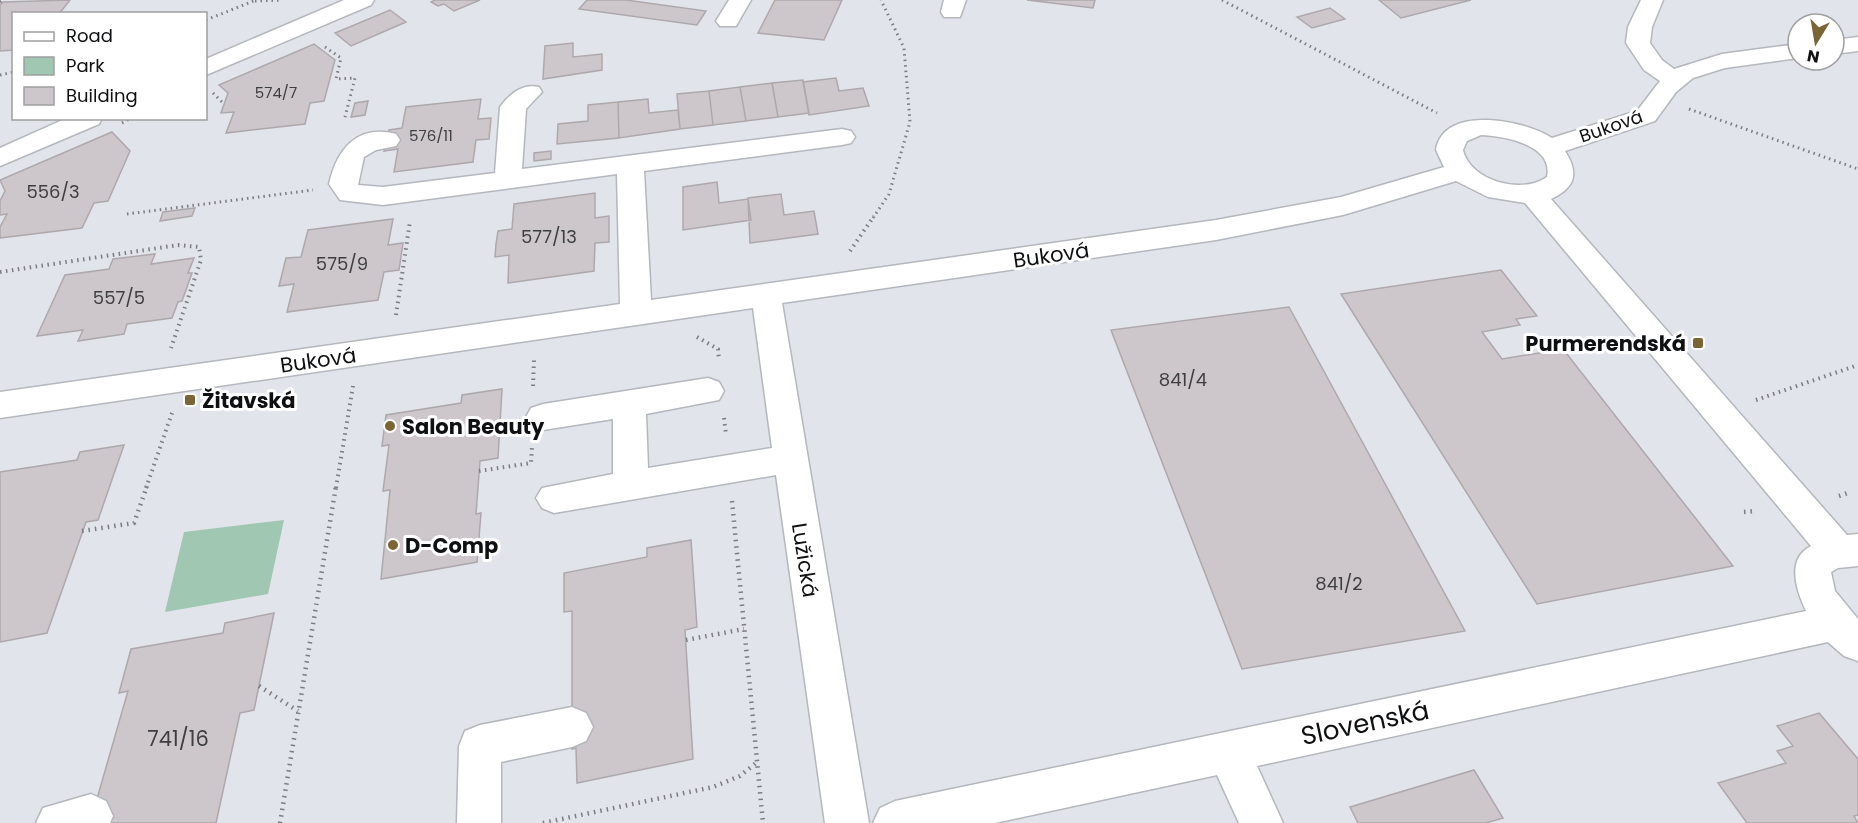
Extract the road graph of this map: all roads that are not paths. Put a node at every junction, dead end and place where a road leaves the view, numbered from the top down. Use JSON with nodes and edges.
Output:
{"nodes":[{"id":1,"x":363,"y":0,"type":"edge"},
{"id":2,"x":740,"y":0,"type":"edge"},
{"id":3,"x":1652,"y":0,"type":"edge"},
{"id":4,"x":728,"y":21,"type":"dead end"},
{"id":5,"x":1786,"y":53,"type":"edge"},
{"id":6,"x":207,"y":68,"type":"edge"},
{"id":7,"x":1668,"y":89,"type":"junction"},
{"id":8,"x":530,"y":92,"type":"dead end"},
{"id":9,"x":86,"y":120,"type":"edge"},
{"id":10,"x":842,"y":137,"type":"dead end"},
{"id":11,"x":387,"y":140,"type":"dead end"},
{"id":12,"x":1548,"y":148,"type":"junction"},
{"id":13,"x":0,"y":158,"type":"edge"},
{"id":14,"x":630,"y":164,"type":"junction"},
{"id":15,"x":1460,"y":171,"type":"junction"},
{"id":16,"x":508,"y":180,"type":"junction"},
{"id":17,"x":1532,"y":194,"type":"junction"},
{"id":18,"x":766,"y":296,"type":"junction"},
{"id":19,"x":636,"y":315,"type":"junction"},
{"id":20,"x":717,"y":392,"type":"road end"},
{"id":21,"x":629,"y":404,"type":"junction"},
{"id":22,"x":0,"y":405,"type":"edge"},
{"id":23,"x":543,"y":417,"type":"dead end"},
{"id":24,"x":789,"y":459,"type":"junction"},
{"id":25,"x":631,"y":486,"type":"junction"},
{"id":26,"x":554,"y":498,"type":"dead end"},
{"id":27,"x":1848,"y":551,"type":"edge"},
{"id":28,"x":1846,"y":633,"type":"edge"},
{"id":29,"x":572,"y":727,"type":"dead end"},
{"id":30,"x":1229,"y":753,"type":"junction"},
{"id":31,"x":479,"y":823,"type":"edge"},
{"id":32,"x":847,"y":823,"type":"edge"},
{"id":33,"x":896,"y":823,"type":"edge"},
{"id":34,"x":1261,"y":823,"type":"edge"}],
"edges":[{"from":1,"to":6,"type":"street"},
{"from":2,"to":4,"type":"street"},
{"from":3,"to":7,"type":"street"},
{"from":5,"to":7,"type":"street","name":"Buková"},
{"from":7,"to":12,"type":"street","name":"Buková"},
{"from":8,"to":16,"type":"street"},
{"from":9,"to":13,"type":"street"},
{"from":10,"to":14,"type":"street"},
{"from":11,"to":16,"type":"street"},
{"from":12,"to":15,"type":"street"},
{"from":12,"to":17,"type":"street","name":"Buková"},
{"from":14,"to":16,"type":"street"},
{"from":14,"to":19,"type":"street"},
{"from":15,"to":17,"type":"street","name":"Buková"},
{"from":15,"to":18,"type":"street","name":"Buková"},
{"from":17,"to":27,"type":"street"},
{"from":18,"to":19,"type":"street","name":"Buková"},
{"from":18,"to":24,"type":"street","name":"Lužická"},
{"from":19,"to":22,"type":"street","name":"Buková"},
{"from":20,"to":21,"type":"street"},
{"from":21,"to":23,"type":"street"},
{"from":21,"to":25,"type":"street"},
{"from":24,"to":25,"type":"street"},
{"from":24,"to":32,"type":"street","name":"Lužická"},
{"from":25,"to":26,"type":"street"},
{"from":27,"to":28,"type":"street"},
{"from":28,"to":30,"type":"street","name":"Slovenská"},
{"from":29,"to":31,"type":"street"},
{"from":30,"to":33,"type":"street","name":"Slovenská"},
{"from":30,"to":34,"type":"street"}]}
